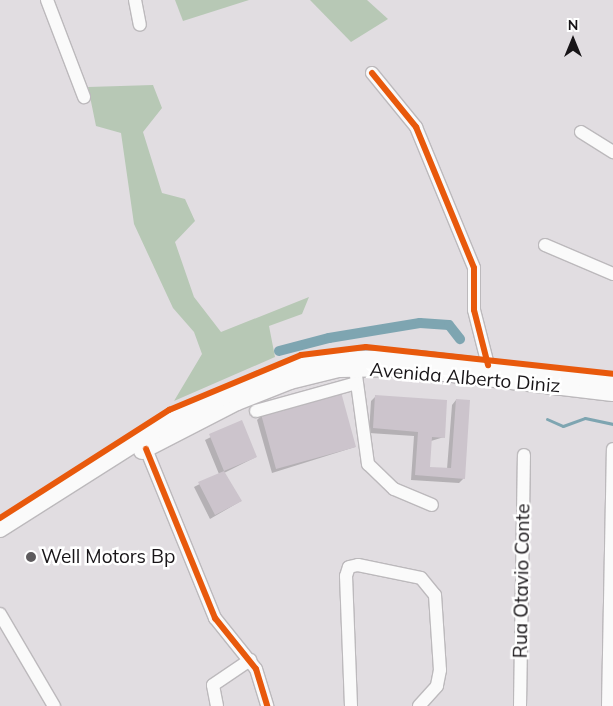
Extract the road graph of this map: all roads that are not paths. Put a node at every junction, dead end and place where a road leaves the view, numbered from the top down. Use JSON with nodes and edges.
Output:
{"nodes":[{"id":1,"x":47,"y":0,"type":"edge"},
{"id":2,"x":135,"y":0,"type":"edge"},
{"id":3,"x":140,"y":25,"type":"dead end"},
{"id":4,"x":372,"y":73,"type":"dead end"},
{"id":5,"x":84,"y":98,"type":"dead end"},
{"id":6,"x":581,"y":132,"type":"dead end"},
{"id":7,"x":613,"y":152,"type":"edge"},
{"id":8,"x":545,"y":245,"type":"dead end"},
{"id":9,"x":613,"y":274,"type":"edge"},
{"id":10,"x":488,"y":365,"type":"junction"},
{"id":11,"x":355,"y":376,"type":"junction"},
{"id":12,"x":613,"y":381,"type":"edge"},
{"id":13,"x":613,"y":393,"type":"edge"},
{"id":14,"x":256,"y":412,"type":"dead end"},
{"id":15,"x":146,"y":448,"type":"junction"},
{"id":16,"x":612,"y":448,"type":"edge"},
{"id":17,"x":524,"y":455,"type":"dead end"},
{"id":18,"x":432,"y":505,"type":"dead end"},
{"id":19,"x":0,"y":529,"type":"edge"},
{"id":20,"x":0,"y":540,"type":"edge"},
{"id":21,"x":612,"y":590,"type":"edge"},
{"id":22,"x":0,"y":614,"type":"edge"},
{"id":23,"x":250,"y":660,"type":"junction"},
{"id":24,"x":54,"y":706,"type":"edge"},
{"id":25,"x":217,"y":706,"type":"edge"},
{"id":26,"x":267,"y":706,"type":"edge"},
{"id":27,"x":350,"y":706,"type":"edge"},
{"id":28,"x":420,"y":706,"type":"edge"},
{"id":29,"x":520,"y":706,"type":"edge"},
{"id":30,"x":608,"y":706,"type":"edge"}],
"edges":[{"from":1,"to":5,"type":"street"},
{"from":2,"to":3,"type":"street"},
{"from":4,"to":10,"type":"street","name":"Avenida Alberto Diniz"},
{"from":6,"to":7,"type":"street"},
{"from":8,"to":9,"type":"street"},
{"from":10,"to":12,"type":"main road","name":"Avenida Alberto Diniz"},
{"from":10,"to":19,"type":"main road","name":"Avenida Alberto Diniz"},
{"from":11,"to":13,"type":"main road","name":"Avenida Alberto Diniz"},
{"from":11,"to":14,"type":"street"},
{"from":11,"to":15,"type":"main road","name":"Avenida Alberto Diniz"},
{"from":11,"to":18,"type":"street"},
{"from":15,"to":20,"type":"main road","name":"Avenida Alberto Diniz"},
{"from":15,"to":23,"type":"street"},
{"from":16,"to":21,"type":"street"},
{"from":17,"to":29,"type":"street","name":"Rua Otavio Conte"},
{"from":21,"to":30,"type":"street"},
{"from":22,"to":24,"type":"street"},
{"from":23,"to":25,"type":"street"},
{"from":23,"to":26,"type":"street"},
{"from":27,"to":28,"type":"street"}]}
